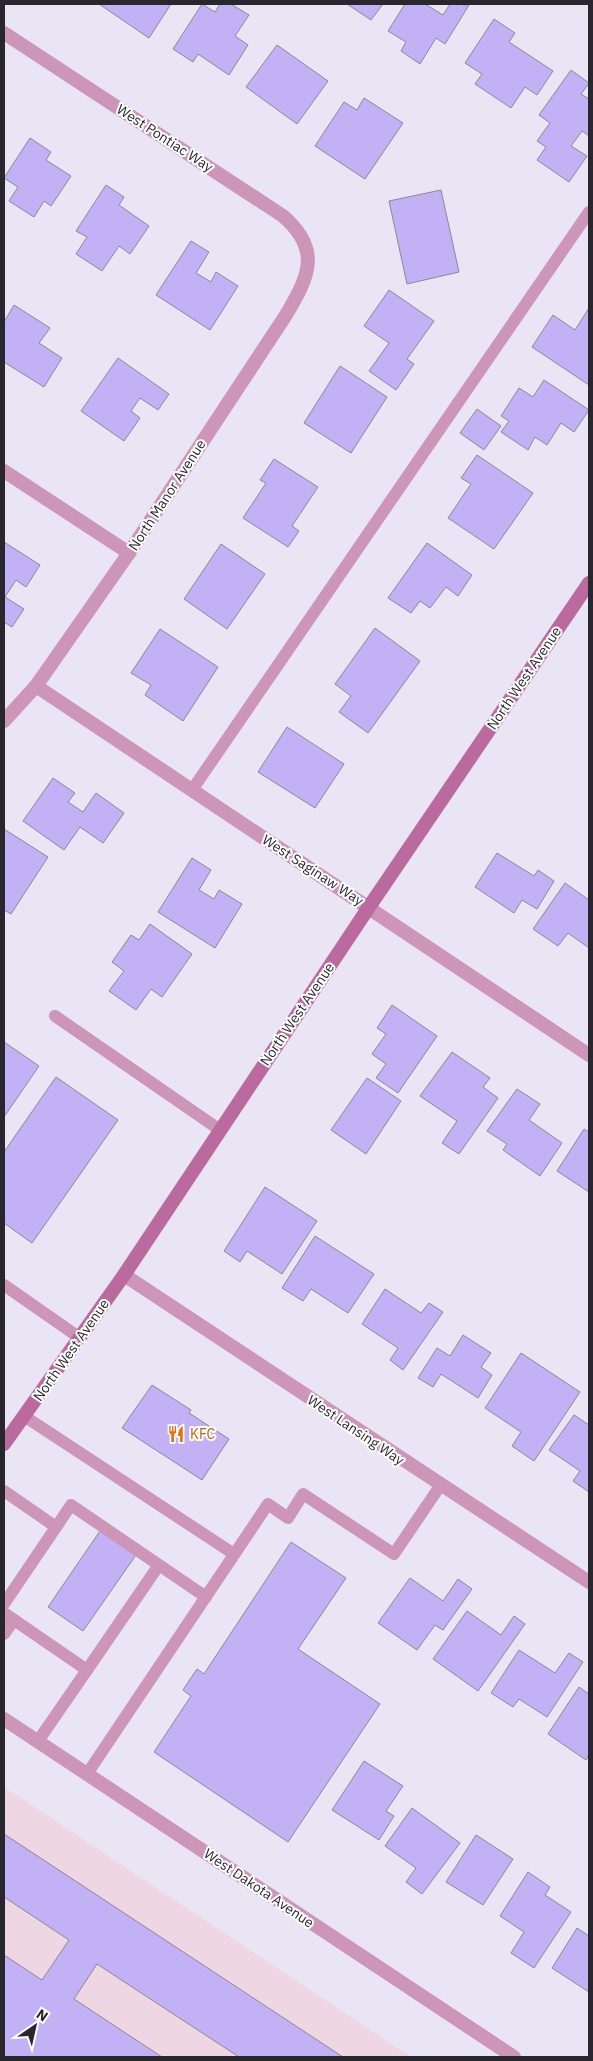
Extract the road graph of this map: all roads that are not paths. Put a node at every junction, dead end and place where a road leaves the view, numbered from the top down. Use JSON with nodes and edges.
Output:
{"nodes":[{"id":1,"x":4,"y":33,"type":"edge"},
{"id":2,"x":589,"y":212,"type":"edge"},
{"id":3,"x":310,"y":258,"type":"joint"},
{"id":4,"x":4,"y":470,"type":"edge"},
{"id":5,"x":129,"y":552,"type":"junction"},
{"id":6,"x":589,"y":583,"type":"edge"},
{"id":7,"x":36,"y":686,"type":"junction"},
{"id":8,"x":4,"y":721,"type":"edge"},
{"id":9,"x":192,"y":790,"type":"junction"},
{"id":10,"x":369,"y":907,"type":"junction"},
{"id":11,"x":55,"y":1016,"type":"dead end"},
{"id":12,"x":589,"y":1055,"type":"edge"},
{"id":13,"x":220,"y":1130,"type":"junction"},
{"id":14,"x":124,"y":1275,"type":"junction"},
{"id":15,"x":4,"y":1285,"type":"edge"},
{"id":16,"x":80,"y":1338,"type":"junction"},
{"id":17,"x":24,"y":1416,"type":"junction"},
{"id":18,"x":4,"y":1444,"type":"edge"},
{"id":19,"x":440,"y":1486,"type":"junction"},
{"id":20,"x":4,"y":1491,"type":"edge"},
{"id":21,"x":56,"y":1527,"type":"junction"},
{"id":22,"x":234,"y":1554,"type":"junction"},
{"id":23,"x":159,"y":1565,"type":"junction"},
{"id":24,"x":589,"y":1582,"type":"edge"},
{"id":25,"x":206,"y":1597,"type":"junction"},
{"id":26,"x":5,"y":1600,"type":"edge"},
{"id":27,"x":9,"y":1616,"type":"edge"},
{"id":28,"x":4,"y":1634,"type":"edge"},
{"id":29,"x":87,"y":1670,"type":"junction"},
{"id":30,"x":4,"y":1719,"type":"edge"},
{"id":31,"x":38,"y":1741,"type":"junction"},
{"id":32,"x":87,"y":1774,"type":"junction"},
{"id":33,"x":514,"y":2057,"type":"edge"}],
"edges":[{"from":1,"to":3,"type":"street","name":"West Pontiac Way"},
{"from":2,"to":9,"type":"lane"},
{"from":3,"to":5,"type":"street","name":"North Manor Avenue"},
{"from":4,"to":5,"type":"street"},
{"from":5,"to":7,"type":"street","name":"North Manor Avenue"},
{"from":6,"to":10,"type":"main road","name":"North West Avenue"},
{"from":7,"to":8,"type":"street","name":"North Manor Avenue"},
{"from":7,"to":9,"type":"street","name":"West Saginaw Way"},
{"from":9,"to":10,"type":"street","name":"West Saginaw Way"},
{"from":10,"to":12,"type":"street","name":"West Saginaw Way"},
{"from":10,"to":13,"type":"main road","name":"North West Avenue"},
{"from":11,"to":13,"type":"lane"},
{"from":13,"to":14,"type":"main road","name":"North West Avenue"},
{"from":14,"to":16,"type":"main road","name":"North West Avenue"},
{"from":14,"to":19,"type":"street","name":"West Lansing Way"},
{"from":15,"to":16,"type":"lane"},
{"from":16,"to":17,"type":"main road","name":"North West Avenue"},
{"from":17,"to":18,"type":"main road","name":"North West Avenue"},
{"from":17,"to":22,"type":"lane"},
{"from":19,"to":22,"type":"lane"},
{"from":19,"to":24,"type":"street","name":"West Lansing Way"},
{"from":20,"to":21,"type":"lane"},
{"from":21,"to":23,"type":"lane"},
{"from":21,"to":26,"type":"lane"},
{"from":22,"to":25,"type":"lane"},
{"from":23,"to":25,"type":"lane"},
{"from":23,"to":29,"type":"lane"},
{"from":25,"to":32,"type":"lane"},
{"from":27,"to":28,"type":"lane"},
{"from":27,"to":29,"type":"lane"},
{"from":29,"to":31,"type":"lane"},
{"from":30,"to":31,"type":"street","name":"West Dakota Avenue"},
{"from":31,"to":32,"type":"street","name":"West Dakota Avenue"},
{"from":32,"to":33,"type":"street","name":"West Dakota Avenue"}]}
